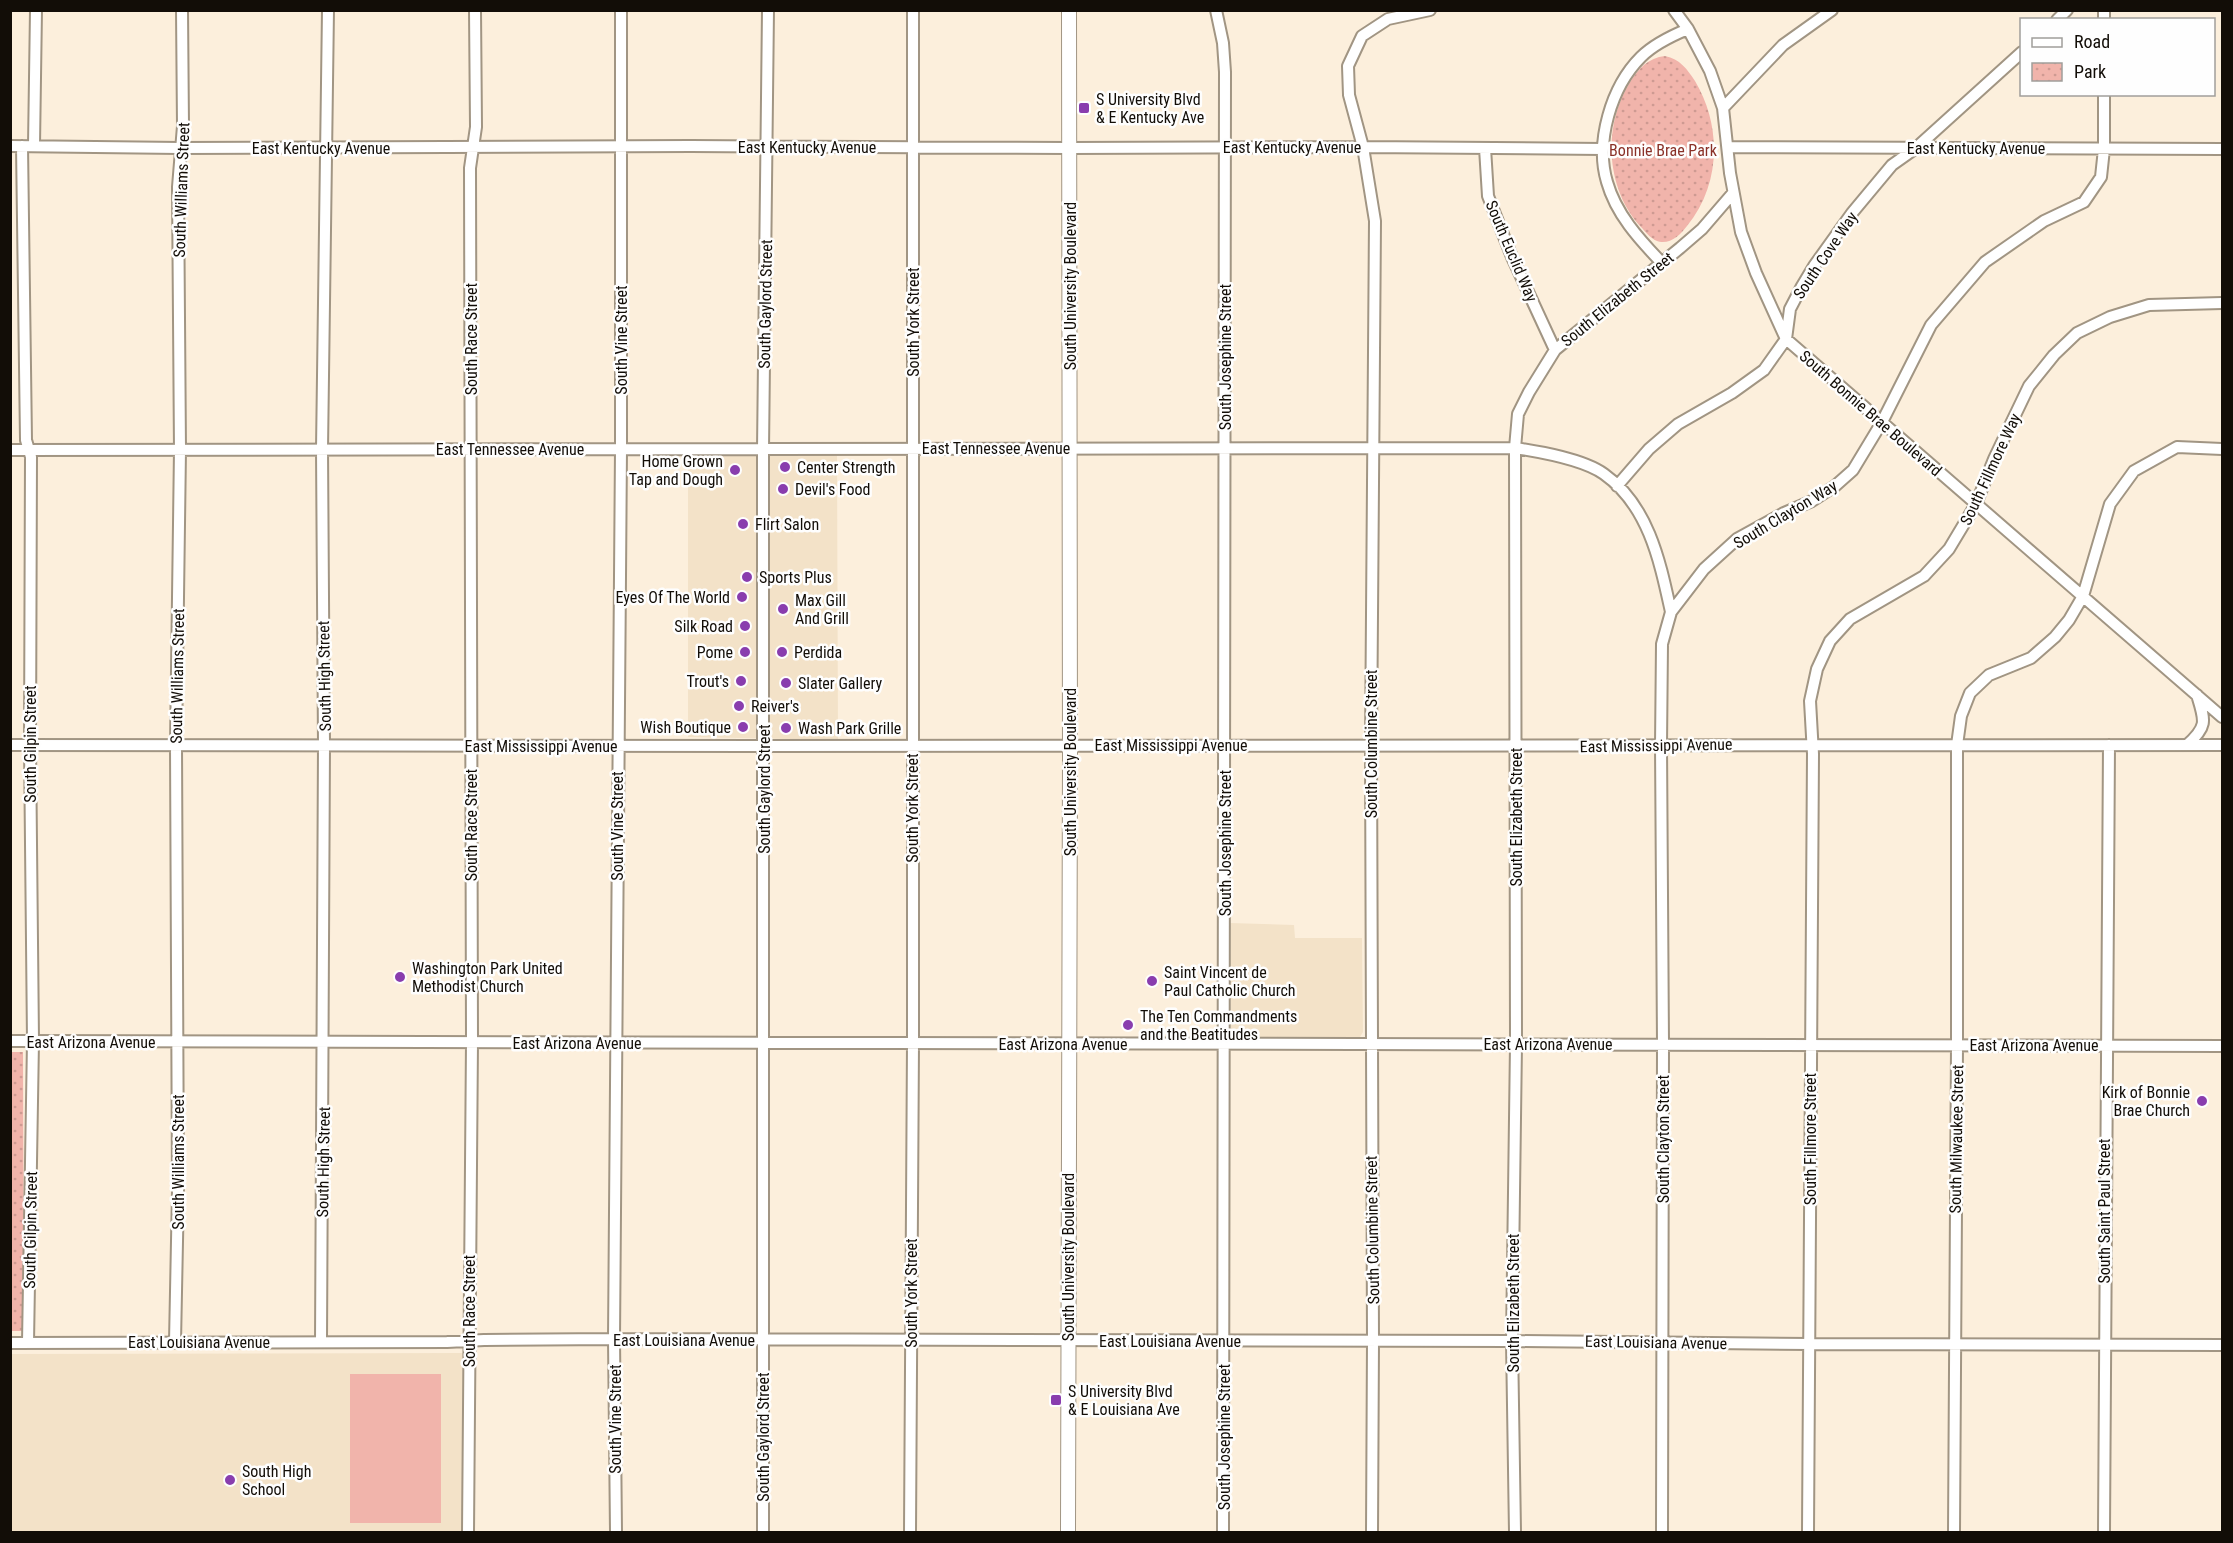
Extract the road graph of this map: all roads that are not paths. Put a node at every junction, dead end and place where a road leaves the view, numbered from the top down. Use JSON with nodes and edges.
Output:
{"nodes":[{"id":1,"x":36,"y":10,"type":"edge"},
{"id":2,"x":182,"y":10,"type":"edge"},
{"id":3,"x":328,"y":10,"type":"edge"},
{"id":4,"x":475,"y":10,"type":"edge"},
{"id":5,"x":621,"y":10,"type":"edge"},
{"id":6,"x":768,"y":10,"type":"edge"},
{"id":7,"x":913,"y":10,"type":"edge"},
{"id":8,"x":1069,"y":10,"type":"edge"},
{"id":9,"x":1216,"y":10,"type":"edge"},
{"id":10,"x":1430,"y":10,"type":"edge"},
{"id":11,"x":1674,"y":10,"type":"edge"},
{"id":12,"x":1832,"y":10,"type":"edge"},
{"id":13,"x":1688,"y":30,"type":"junction"},
{"id":14,"x":2020,"y":54,"type":"edge"},
{"id":15,"x":2104,"y":96,"type":"edge"},
{"id":16,"x":1723,"y":108,"type":"junction"},
{"id":17,"x":10,"y":146,"type":"edge"},
{"id":18,"x":22,"y":146,"type":"junction"},
{"id":19,"x":34,"y":146,"type":"junction"},
{"id":20,"x":621,"y":146,"type":"junction"},
{"id":21,"x":768,"y":146,"type":"junction"},
{"id":22,"x":913,"y":147,"type":"junction"},
{"id":23,"x":1225,"y":147,"type":"junction"},
{"id":24,"x":1363,"y":147,"type":"junction"},
{"id":25,"x":1729,"y":147,"type":"junction"},
{"id":26,"x":180,"y":148,"type":"junction"},
{"id":27,"x":326,"y":148,"type":"junction"},
{"id":28,"x":473,"y":148,"type":"junction"},
{"id":29,"x":1070,"y":148,"type":"junction"},
{"id":30,"x":1485,"y":148,"type":"junction"},
{"id":31,"x":1916,"y":148,"type":"junction"},
{"id":32,"x":1603,"y":149,"type":"junction"},
{"id":33,"x":2104,"y":149,"type":"junction"},
{"id":34,"x":2223,"y":149,"type":"edge"},
{"id":35,"x":1733,"y":193,"type":"junction"},
{"id":36,"x":1661,"y":262,"type":"junction"},
{"id":37,"x":2223,"y":303,"type":"edge"},
{"id":38,"x":1786,"y":339,"type":"junction"},
{"id":39,"x":1555,"y":350,"type":"junction"},
{"id":40,"x":1882,"y":422,"type":"junction"},
{"id":41,"x":1374,"y":447,"type":"junction"},
{"id":42,"x":621,"y":448,"type":"junction"},
{"id":43,"x":912,"y":448,"type":"junction"},
{"id":44,"x":1070,"y":448,"type":"junction"},
{"id":45,"x":1225,"y":448,"type":"junction"},
{"id":46,"x":1515,"y":448,"type":"junction"},
{"id":47,"x":322,"y":449,"type":"junction"},
{"id":48,"x":472,"y":449,"type":"junction"},
{"id":49,"x":763,"y":449,"type":"junction"},
{"id":50,"x":2223,"y":449,"type":"edge"},
{"id":51,"x":10,"y":450,"type":"edge"},
{"id":52,"x":29,"y":450,"type":"junction"},
{"id":53,"x":180,"y":450,"type":"junction"},
{"id":54,"x":1617,"y":486,"type":"junction"},
{"id":55,"x":1976,"y":504,"type":"junction"},
{"id":56,"x":2083,"y":596,"type":"junction"},
{"id":57,"x":1671,"y":612,"type":"junction"},
{"id":58,"x":2201,"y":698,"type":"junction"},
{"id":59,"x":2223,"y":706,"type":"edge"},
{"id":60,"x":2223,"y":717,"type":"edge"},
{"id":61,"x":10,"y":745,"type":"edge"},
{"id":62,"x":30,"y":745,"type":"junction"},
{"id":63,"x":176,"y":745,"type":"junction"},
{"id":64,"x":324,"y":745,"type":"junction"},
{"id":65,"x":1070,"y":745,"type":"junction"},
{"id":66,"x":1226,"y":745,"type":"junction"},
{"id":67,"x":1661,"y":745,"type":"junction"},
{"id":68,"x":1813,"y":745,"type":"junction"},
{"id":69,"x":1957,"y":745,"type":"junction"},
{"id":70,"x":2109,"y":745,"type":"junction"},
{"id":71,"x":2187,"y":745,"type":"junction"},
{"id":72,"x":2223,"y":745,"type":"edge"},
{"id":73,"x":471,"y":746,"type":"junction"},
{"id":74,"x":618,"y":746,"type":"junction"},
{"id":75,"x":764,"y":746,"type":"junction"},
{"id":76,"x":912,"y":746,"type":"junction"},
{"id":77,"x":1371,"y":746,"type":"junction"},
{"id":78,"x":1516,"y":746,"type":"junction"},
{"id":79,"x":10,"y":1041,"type":"edge"},
{"id":80,"x":33,"y":1041,"type":"junction"},
{"id":81,"x":178,"y":1042,"type":"junction"},
{"id":82,"x":324,"y":1042,"type":"junction"},
{"id":83,"x":472,"y":1042,"type":"junction"},
{"id":84,"x":616,"y":1043,"type":"junction"},
{"id":85,"x":765,"y":1043,"type":"junction"},
{"id":86,"x":913,"y":1043,"type":"junction"},
{"id":87,"x":1069,"y":1044,"type":"junction"},
{"id":88,"x":1224,"y":1044,"type":"junction"},
{"id":89,"x":1371,"y":1044,"type":"junction"},
{"id":90,"x":1516,"y":1044,"type":"junction"},
{"id":91,"x":1664,"y":1044,"type":"junction"},
{"id":92,"x":1810,"y":1045,"type":"junction"},
{"id":93,"x":1958,"y":1045,"type":"junction"},
{"id":94,"x":2105,"y":1046,"type":"junction"},
{"id":95,"x":2223,"y":1046,"type":"edge"},
{"id":96,"x":614,"y":1339,"type":"junction"},
{"id":97,"x":764,"y":1340,"type":"junction"},
{"id":98,"x":911,"y":1340,"type":"junction"},
{"id":99,"x":468,"y":1341,"type":"junction"},
{"id":100,"x":1068,"y":1341,"type":"junction"},
{"id":101,"x":1225,"y":1341,"type":"junction"},
{"id":102,"x":1373,"y":1341,"type":"junction"},
{"id":103,"x":1512,"y":1341,"type":"junction"},
{"id":104,"x":175,"y":1342,"type":"junction"},
{"id":105,"x":321,"y":1342,"type":"junction"},
{"id":106,"x":1662,"y":1342,"type":"junction"},
{"id":107,"x":10,"y":1343,"type":"edge"},
{"id":108,"x":28,"y":1343,"type":"junction"},
{"id":109,"x":1810,"y":1344,"type":"junction"},
{"id":110,"x":1954,"y":1344,"type":"junction"},
{"id":111,"x":2104,"y":1344,"type":"junction"},
{"id":112,"x":2223,"y":1345,"type":"edge"},
{"id":113,"x":468,"y":1533,"type":"edge"},
{"id":114,"x":616,"y":1533,"type":"edge"},
{"id":115,"x":763,"y":1533,"type":"edge"},
{"id":116,"x":910,"y":1533,"type":"edge"},
{"id":117,"x":1068,"y":1533,"type":"edge"},
{"id":118,"x":1223,"y":1533,"type":"edge"},
{"id":119,"x":1372,"y":1533,"type":"edge"},
{"id":120,"x":1515,"y":1533,"type":"edge"},
{"id":121,"x":1662,"y":1533,"type":"edge"},
{"id":122,"x":1808,"y":1533,"type":"edge"},
{"id":123,"x":1954,"y":1533,"type":"edge"},
{"id":124,"x":2104,"y":1533,"type":"edge"}],
"edges":[{"from":1,"to":19,"type":"street"},
{"from":2,"to":26,"type":"street","name":"South Williams Street"},
{"from":3,"to":27,"type":"street","name":"South High Street"},
{"from":4,"to":28,"type":"street","name":"South Race Street"},
{"from":5,"to":20,"type":"street","name":"South Vine Street"},
{"from":6,"to":21,"type":"street","name":"South Gaylord Street"},
{"from":7,"to":22,"type":"street","name":"South York Street"},
{"from":8,"to":29,"type":"main road","name":"South University Boulevard"},
{"from":9,"to":23,"type":"street","name":"South Josephine Street"},
{"from":10,"to":24,"type":"street","name":"South Columbine Street"},
{"from":11,"to":13,"type":"street","name":"South Bonnie Brae Boulevard"},
{"from":12,"to":16,"type":"street"},
{"from":13,"to":16,"type":"street","name":"South Bonnie Brae Boulevard"},
{"from":13,"to":32,"type":"street"},
{"from":14,"to":31,"type":"street","name":"South Cove Way"},
{"from":15,"to":33,"type":"street"},
{"from":16,"to":25,"type":"street","name":"South Bonnie Brae Boulevard"},
{"from":17,"to":18,"type":"street","name":"East Kentucky Avenue"},
{"from":18,"to":19,"type":"street","name":"East Kentucky Avenue"},
{"from":18,"to":52,"type":"street","name":"South Gilpin Street"},
{"from":19,"to":26,"type":"street","name":"East Kentucky Avenue"},
{"from":20,"to":21,"type":"street","name":"East Kentucky Avenue"},
{"from":20,"to":28,"type":"street","name":"East Kentucky Avenue"},
{"from":20,"to":42,"type":"street","name":"South Vine Street"},
{"from":21,"to":22,"type":"street","name":"East Kentucky Avenue"},
{"from":21,"to":49,"type":"street","name":"South Gaylord Street"},
{"from":22,"to":29,"type":"street","name":"East Kentucky Avenue"},
{"from":22,"to":43,"type":"street","name":"South York Street"},
{"from":23,"to":24,"type":"street","name":"East Kentucky Avenue"},
{"from":23,"to":29,"type":"street","name":"East Kentucky Avenue"},
{"from":23,"to":45,"type":"street","name":"South Josephine Street"},
{"from":24,"to":30,"type":"street","name":"East Kentucky Avenue"},
{"from":24,"to":41,"type":"street","name":"South Columbine Street"},
{"from":25,"to":31,"type":"street","name":"East Kentucky Avenue"},
{"from":25,"to":35,"type":"street","name":"South Bonnie Brae Boulevard"},
{"from":26,"to":27,"type":"street","name":"East Kentucky Avenue"},
{"from":26,"to":53,"type":"street","name":"South Williams Street"},
{"from":27,"to":28,"type":"street","name":"East Kentucky Avenue"},
{"from":27,"to":47,"type":"street","name":"South High Street"},
{"from":28,"to":48,"type":"street","name":"South Race Street"},
{"from":29,"to":44,"type":"main road","name":"South University Boulevard"},
{"from":30,"to":32,"type":"street","name":"East Kentucky Avenue"},
{"from":30,"to":39,"type":"street","name":"South Euclid Way"},
{"from":31,"to":33,"type":"street","name":"East Kentucky Avenue"},
{"from":31,"to":38,"type":"street","name":"South Cove Way"},
{"from":32,"to":36,"type":"street"},
{"from":33,"to":34,"type":"street","name":"East Kentucky Avenue"},
{"from":33,"to":40,"type":"street","name":"South Clayton Way"},
{"from":35,"to":36,"type":"street","name":"South Elizabeth Street"},
{"from":35,"to":38,"type":"street","name":"South Bonnie Brae Boulevard"},
{"from":36,"to":39,"type":"street","name":"South Elizabeth Street"},
{"from":37,"to":55,"type":"street","name":"South Fillmore Way"},
{"from":38,"to":40,"type":"street","name":"South Bonnie Brae Boulevard"},
{"from":38,"to":54,"type":"street","name":"South Cove Way"},
{"from":39,"to":46,"type":"street","name":"South Elizabeth Street"},
{"from":40,"to":55,"type":"street","name":"South Bonnie Brae Boulevard"},
{"from":40,"to":57,"type":"street","name":"South Clayton Way"},
{"from":41,"to":45,"type":"street","name":"East Tennessee Avenue"},
{"from":41,"to":46,"type":"street","name":"East Tennessee Avenue"},
{"from":41,"to":77,"type":"street","name":"South Columbine Street"},
{"from":42,"to":48,"type":"street","name":"East Tennessee Avenue"},
{"from":42,"to":49,"type":"street","name":"East Tennessee Avenue"},
{"from":42,"to":74,"type":"street","name":"South Vine Street"},
{"from":43,"to":44,"type":"street","name":"East Tennessee Avenue"},
{"from":43,"to":49,"type":"street","name":"East Tennessee Avenue"},
{"from":43,"to":76,"type":"street","name":"South York Street"},
{"from":44,"to":45,"type":"street","name":"East Tennessee Avenue"},
{"from":44,"to":65,"type":"main road","name":"South University Boulevard"},
{"from":45,"to":66,"type":"street","name":"South Josephine Street"},
{"from":46,"to":54,"type":"street","name":"East Tennessee Avenue"},
{"from":46,"to":78,"type":"street","name":"South Elizabeth Street"},
{"from":47,"to":48,"type":"street","name":"East Tennessee Avenue"},
{"from":47,"to":53,"type":"street","name":"East Tennessee Avenue"},
{"from":47,"to":64,"type":"street","name":"South High Street"},
{"from":48,"to":73,"type":"street","name":"South Race Street"},
{"from":49,"to":75,"type":"street","name":"South Gaylord Street"},
{"from":50,"to":56,"type":"street","name":"South Milwaukee Street"},
{"from":51,"to":52,"type":"street","name":"East Tennessee Avenue"},
{"from":52,"to":53,"type":"street","name":"East Tennessee Avenue"},
{"from":52,"to":62,"type":"street","name":"South Gilpin Street"},
{"from":53,"to":63,"type":"street","name":"South Williams Street"},
{"from":54,"to":57,"type":"street","name":"East Tennessee Avenue"},
{"from":55,"to":56,"type":"street","name":"South Bonnie Brae Boulevard"},
{"from":55,"to":68,"type":"street","name":"South Fillmore Way"},
{"from":56,"to":58,"type":"street","name":"South Bonnie Brae Boulevard"},
{"from":56,"to":69,"type":"street","name":"South Milwaukee Street"},
{"from":57,"to":67,"type":"street","name":"South Clayton Way"},
{"from":58,"to":59,"type":"street"},
{"from":58,"to":60,"type":"street","name":"South Bonnie Brae Boulevard"},
{"from":58,"to":71,"type":"street"},
{"from":61,"to":62,"type":"street","name":"East Mississippi Avenue"},
{"from":62,"to":63,"type":"street","name":"East Mississippi Avenue"},
{"from":62,"to":80,"type":"street","name":"South Gilpin Street"},
{"from":63,"to":64,"type":"street","name":"East Mississippi Avenue"},
{"from":63,"to":81,"type":"street","name":"South Williams Street"},
{"from":64,"to":73,"type":"street","name":"East Mississippi Avenue"},
{"from":64,"to":82,"type":"street","name":"South High Street"},
{"from":65,"to":66,"type":"street","name":"East Mississippi Avenue"},
{"from":65,"to":76,"type":"street","name":"East Mississippi Avenue"},
{"from":65,"to":87,"type":"main road","name":"South University Boulevard"},
{"from":66,"to":77,"type":"street","name":"East Mississippi Avenue"},
{"from":66,"to":88,"type":"street","name":"South Josephine Street"},
{"from":67,"to":68,"type":"street","name":"East Mississippi Avenue"},
{"from":67,"to":78,"type":"street","name":"East Mississippi Avenue"},
{"from":67,"to":91,"type":"street","name":"South Clayton Street"},
{"from":68,"to":69,"type":"street","name":"East Mississippi Avenue"},
{"from":68,"to":92,"type":"street","name":"South Fillmore Street"},
{"from":69,"to":70,"type":"street","name":"East Mississippi Avenue"},
{"from":69,"to":93,"type":"street","name":"South Milwaukee Street"},
{"from":70,"to":71,"type":"street","name":"East Mississippi Avenue"},
{"from":70,"to":94,"type":"street","name":"South Saint Paul Street"},
{"from":71,"to":72,"type":"street","name":"East Mississippi Avenue"},
{"from":73,"to":74,"type":"street","name":"East Mississippi Avenue"},
{"from":73,"to":83,"type":"street","name":"South Race Street"},
{"from":74,"to":75,"type":"street","name":"East Mississippi Avenue"},
{"from":74,"to":84,"type":"street","name":"South Vine Street"},
{"from":75,"to":76,"type":"street","name":"East Mississippi Avenue"},
{"from":75,"to":85,"type":"street","name":"South Gaylord Street"},
{"from":76,"to":86,"type":"street","name":"South York Street"},
{"from":77,"to":78,"type":"street","name":"East Mississippi Avenue"},
{"from":77,"to":89,"type":"street","name":"South Columbine Street"},
{"from":78,"to":90,"type":"street","name":"South Elizabeth Street"},
{"from":79,"to":80,"type":"street","name":"East Arizona Avenue"},
{"from":80,"to":81,"type":"street","name":"East Arizona Avenue"},
{"from":80,"to":108,"type":"street","name":"South Gilpin Street"},
{"from":81,"to":82,"type":"street","name":"East Arizona Avenue"},
{"from":81,"to":104,"type":"street","name":"South Williams Street"},
{"from":82,"to":83,"type":"street","name":"East Arizona Avenue"},
{"from":82,"to":105,"type":"street","name":"South High Street"},
{"from":83,"to":84,"type":"street","name":"East Arizona Avenue"},
{"from":83,"to":99,"type":"street","name":"South Race Street"},
{"from":84,"to":85,"type":"street","name":"East Arizona Avenue"},
{"from":84,"to":96,"type":"street","name":"South Vine Street"},
{"from":85,"to":86,"type":"street","name":"East Arizona Avenue"},
{"from":85,"to":97,"type":"street","name":"South Gaylord Street"},
{"from":86,"to":87,"type":"street","name":"East Arizona Avenue"},
{"from":86,"to":98,"type":"street","name":"South York Street"},
{"from":87,"to":88,"type":"street","name":"East Arizona Avenue"},
{"from":87,"to":100,"type":"main road","name":"South University Boulevard"},
{"from":88,"to":89,"type":"street","name":"East Arizona Avenue"},
{"from":88,"to":101,"type":"street","name":"South Josephine Street"},
{"from":89,"to":90,"type":"street","name":"East Arizona Avenue"},
{"from":89,"to":102,"type":"street","name":"South Columbine Street"},
{"from":90,"to":91,"type":"street","name":"East Arizona Avenue"},
{"from":90,"to":103,"type":"street","name":"South Elizabeth Street"},
{"from":91,"to":92,"type":"street","name":"East Arizona Avenue"},
{"from":91,"to":106,"type":"street","name":"South Clayton Street"},
{"from":92,"to":93,"type":"street","name":"East Arizona Avenue"},
{"from":92,"to":109,"type":"street","name":"South Fillmore Street"},
{"from":93,"to":94,"type":"street","name":"East Arizona Avenue"},
{"from":93,"to":110,"type":"street","name":"South Milwaukee Street"},
{"from":94,"to":95,"type":"street","name":"East Arizona Avenue"},
{"from":94,"to":111,"type":"street","name":"South Saint Paul Street"},
{"from":96,"to":97,"type":"street","name":"East Louisiana Avenue"},
{"from":96,"to":99,"type":"street","name":"East Louisiana Avenue"},
{"from":96,"to":114,"type":"street","name":"South Vine Street"},
{"from":97,"to":98,"type":"street","name":"East Louisiana Avenue"},
{"from":97,"to":115,"type":"street","name":"South Gaylord Street"},
{"from":98,"to":100,"type":"street","name":"East Louisiana Avenue"},
{"from":98,"to":116,"type":"street","name":"South York Street"},
{"from":99,"to":105,"type":"street","name":"East Louisiana Avenue"},
{"from":99,"to":113,"type":"street","name":"South Race Street"},
{"from":100,"to":101,"type":"street","name":"East Louisiana Avenue"},
{"from":100,"to":117,"type":"main road","name":"South University Boulevard"},
{"from":101,"to":102,"type":"street","name":"East Louisiana Avenue"},
{"from":101,"to":118,"type":"street","name":"South Josephine Street"},
{"from":102,"to":103,"type":"street","name":"East Louisiana Avenue"},
{"from":102,"to":119,"type":"street","name":"South Columbine Street"},
{"from":103,"to":106,"type":"street","name":"East Louisiana Avenue"},
{"from":103,"to":120,"type":"street","name":"South Elizabeth Street"},
{"from":104,"to":105,"type":"street","name":"East Louisiana Avenue"},
{"from":104,"to":108,"type":"street","name":"East Louisiana Avenue"},
{"from":106,"to":109,"type":"street","name":"East Louisiana Avenue"},
{"from":106,"to":121,"type":"street","name":"South Clayton Street"},
{"from":107,"to":108,"type":"street","name":"East Louisiana Avenue"},
{"from":109,"to":110,"type":"street","name":"East Louisiana Avenue"},
{"from":109,"to":122,"type":"street","name":"South Fillmore Street"},
{"from":110,"to":111,"type":"street","name":"East Louisiana Avenue"},
{"from":110,"to":123,"type":"street","name":"South Milwaukee Street"},
{"from":111,"to":112,"type":"street","name":"East Louisiana Avenue"},
{"from":111,"to":124,"type":"street","name":"South Saint Paul Street"}]}
